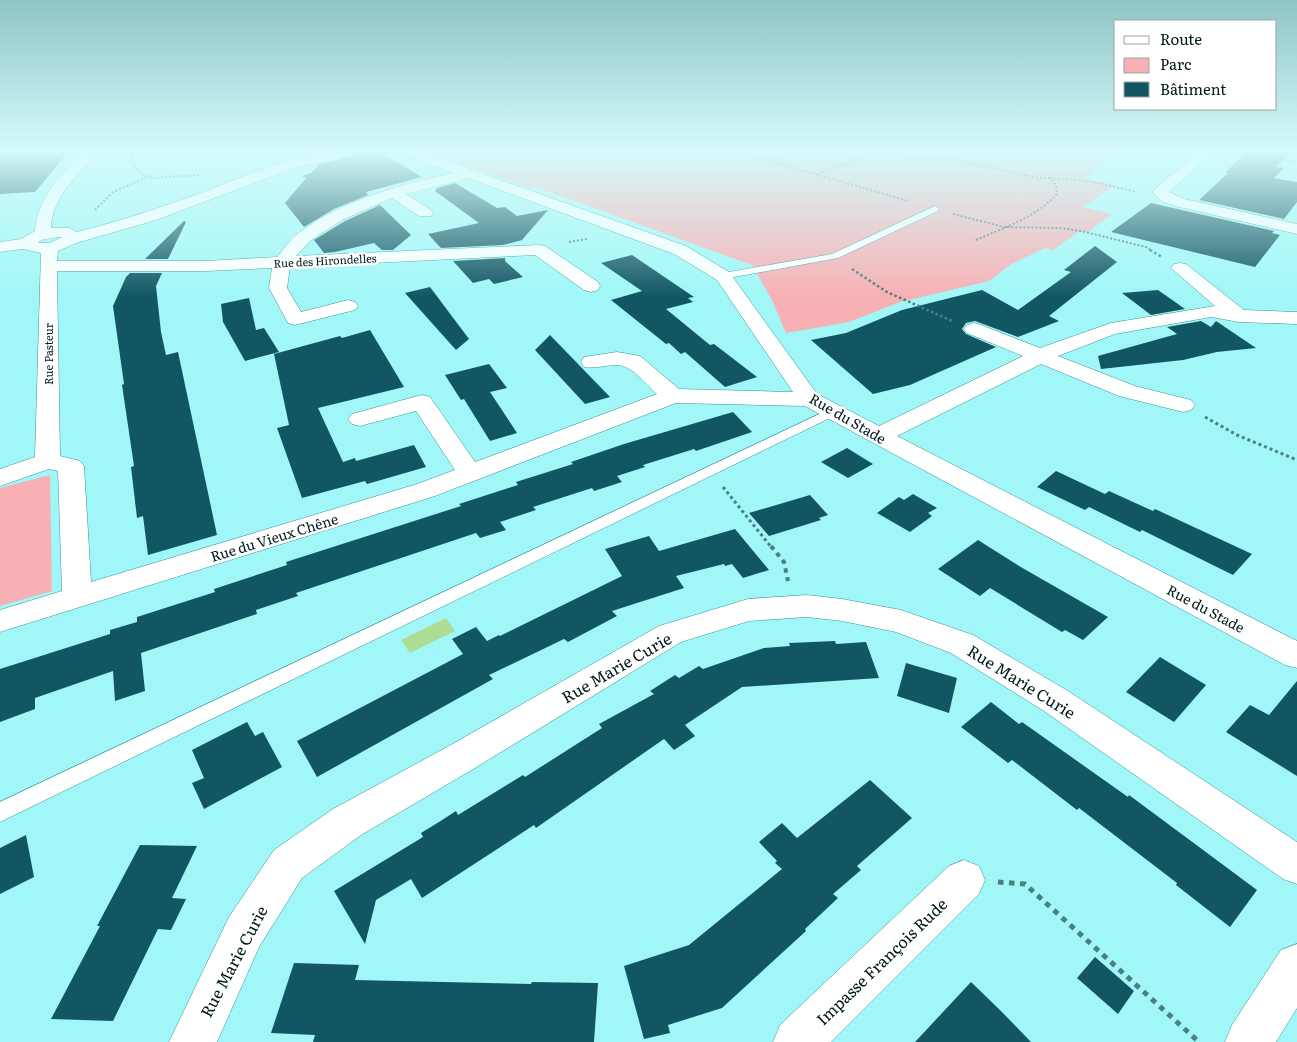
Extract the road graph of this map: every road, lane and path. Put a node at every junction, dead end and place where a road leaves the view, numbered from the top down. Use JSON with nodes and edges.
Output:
{"nodes":[{"id":1,"x":53,"y":199,"type":"edge"},
{"id":2,"x":106,"y":199,"type":"edge"},
{"id":3,"x":198,"y":199,"type":"edge"},
{"id":4,"x":380,"y":199,"type":"edge"},
{"id":5,"x":402,"y":199,"type":"edge"},
{"id":6,"x":538,"y":199,"type":"edge"},
{"id":7,"x":900,"y":199,"type":"edge"},
{"id":8,"x":1054,"y":199,"type":"edge"},
{"id":9,"x":1170,"y":199,"type":"edge"},
{"id":10,"x":935,"y":209,"type":"junction"},
{"id":11,"x":425,"y":214,"type":"dead end"},
{"id":12,"x":1004,"y":227,"type":"junction"},
{"id":13,"x":622,"y":229,"type":"junction"},
{"id":14,"x":1297,"y":229,"type":"edge"},
{"id":15,"x":976,"y":240,"type":"dead end"},
{"id":16,"x":55,"y":244,"type":"junction"},
{"id":17,"x":0,"y":247,"type":"edge"},
{"id":18,"x":539,"y":250,"type":"junction"},
{"id":19,"x":835,"y":256,"type":"junction"},
{"id":20,"x":282,"y":262,"type":"junction"},
{"id":21,"x":1180,"y":268,"type":"joint"},
{"id":22,"x":724,"y":276,"type":"junction"},
{"id":23,"x":591,"y":286,"type":"dead end"},
{"id":24,"x":348,"y":306,"type":"dead end"},
{"id":25,"x":1239,"y":316,"type":"junction"},
{"id":26,"x":1297,"y":318,"type":"edge"},
{"id":27,"x":974,"y":329,"type":"joint"},
{"id":28,"x":1040,"y":356,"type":"junction"},
{"id":29,"x":592,"y":362,"type":"dead end"},
{"id":30,"x":673,"y":396,"type":"junction"},
{"id":31,"x":809,"y":399,"type":"junction"},
{"id":32,"x":1183,"y":405,"type":"joint"},
{"id":33,"x":832,"y":412,"type":"junction"},
{"id":34,"x":360,"y":419,"type":"dead end"},
{"id":35,"x":878,"y":436,"type":"junction"},
{"id":36,"x":1297,"y":460,"type":"edge"},
{"id":37,"x":47,"y":461,"type":"junction"},
{"id":38,"x":710,"y":471,"type":"junction"},
{"id":39,"x":470,"y":474,"type":"junction"},
{"id":40,"x":0,"y":478,"type":"edge"},
{"id":41,"x":77,"y":597,"type":"junction"},
{"id":42,"x":795,"y":606,"type":"junction"},
{"id":43,"x":0,"y":621,"type":"edge"},
{"id":44,"x":1297,"y":656,"type":"edge"},
{"id":45,"x":0,"y":812,"type":"edge"},
{"id":46,"x":1297,"y":865,"type":"edge"},
{"id":47,"x":964,"y":880,"type":"joint"},
{"id":48,"x":1297,"y":966,"type":"edge"},
{"id":49,"x":192,"y":1042,"type":"edge"},
{"id":50,"x":796,"y":1042,"type":"edge"},
{"id":51,"x":1199,"y":1042,"type":"edge"},
{"id":52,"x":1249,"y":1042,"type":"edge"}],
"edges":[{"from":1,"to":16,"type":"street","name":"Rue Pasteur"},
{"from":2,"to":16,"type":"path"},
{"from":3,"to":16,"type":"street"},
{"from":4,"to":20,"type":"street"},
{"from":5,"to":11,"type":"street"},
{"from":6,"to":13,"type":"street","name":"Rue du Stade"},
{"from":7,"to":10,"type":"path"},
{"from":8,"to":12,"type":"path"},
{"from":9,"to":14,"type":"street"},
{"from":10,"to":12,"type":"path"},
{"from":10,"to":19,"type":"lane"},
{"from":12,"to":15,"type":"path"},
{"from":12,"to":21,"type":"path"},
{"from":13,"to":18,"type":"path"},
{"from":13,"to":22,"type":"street","name":"Rue du Stade"},
{"from":16,"to":17,"type":"street"},
{"from":16,"to":20,"type":"street","name":"Rue des Hirondelles"},
{"from":16,"to":37,"type":"street","name":"Rue Pasteur"},
{"from":18,"to":20,"type":"street","name":"Rue des Hirondelles"},
{"from":18,"to":23,"type":"street"},
{"from":19,"to":22,"type":"lane"},
{"from":19,"to":27,"type":"path"},
{"from":20,"to":24,"type":"street"},
{"from":21,"to":25,"type":"street"},
{"from":22,"to":31,"type":"street","name":"Rue du Stade"},
{"from":25,"to":26,"type":"street"},
{"from":25,"to":28,"type":"street"},
{"from":27,"to":28,"type":"street"},
{"from":28,"to":32,"type":"street"},
{"from":28,"to":35,"type":"street"},
{"from":29,"to":30,"type":"street"},
{"from":30,"to":31,"type":"street","name":"Rue du Vieux Chêne"},
{"from":30,"to":39,"type":"street","name":"Rue du Vieux Chêne"},
{"from":31,"to":33,"type":"street","name":"Rue du Stade"},
{"from":32,"to":36,"type":"path"},
{"from":33,"to":35,"type":"street","name":"Rue du Stade"},
{"from":33,"to":38,"type":"lane"},
{"from":34,"to":39,"type":"street"},
{"from":35,"to":44,"type":"street","name":"Rue du Stade"},
{"from":37,"to":40,"type":"street"},
{"from":37,"to":41,"type":"street"},
{"from":38,"to":42,"type":"path"},
{"from":38,"to":45,"type":"lane"},
{"from":39,"to":41,"type":"street","name":"Rue du Vieux Chêne"},
{"from":41,"to":43,"type":"street","name":"Rue du Vieux Chêne"},
{"from":42,"to":46,"type":"street","name":"Rue Marie Curie"},
{"from":42,"to":49,"type":"street","name":"Rue Marie Curie"},
{"from":47,"to":50,"type":"street","name":"Impasse François Rude"},
{"from":47,"to":51,"type":"path"},
{"from":48,"to":52,"type":"street"}]}
